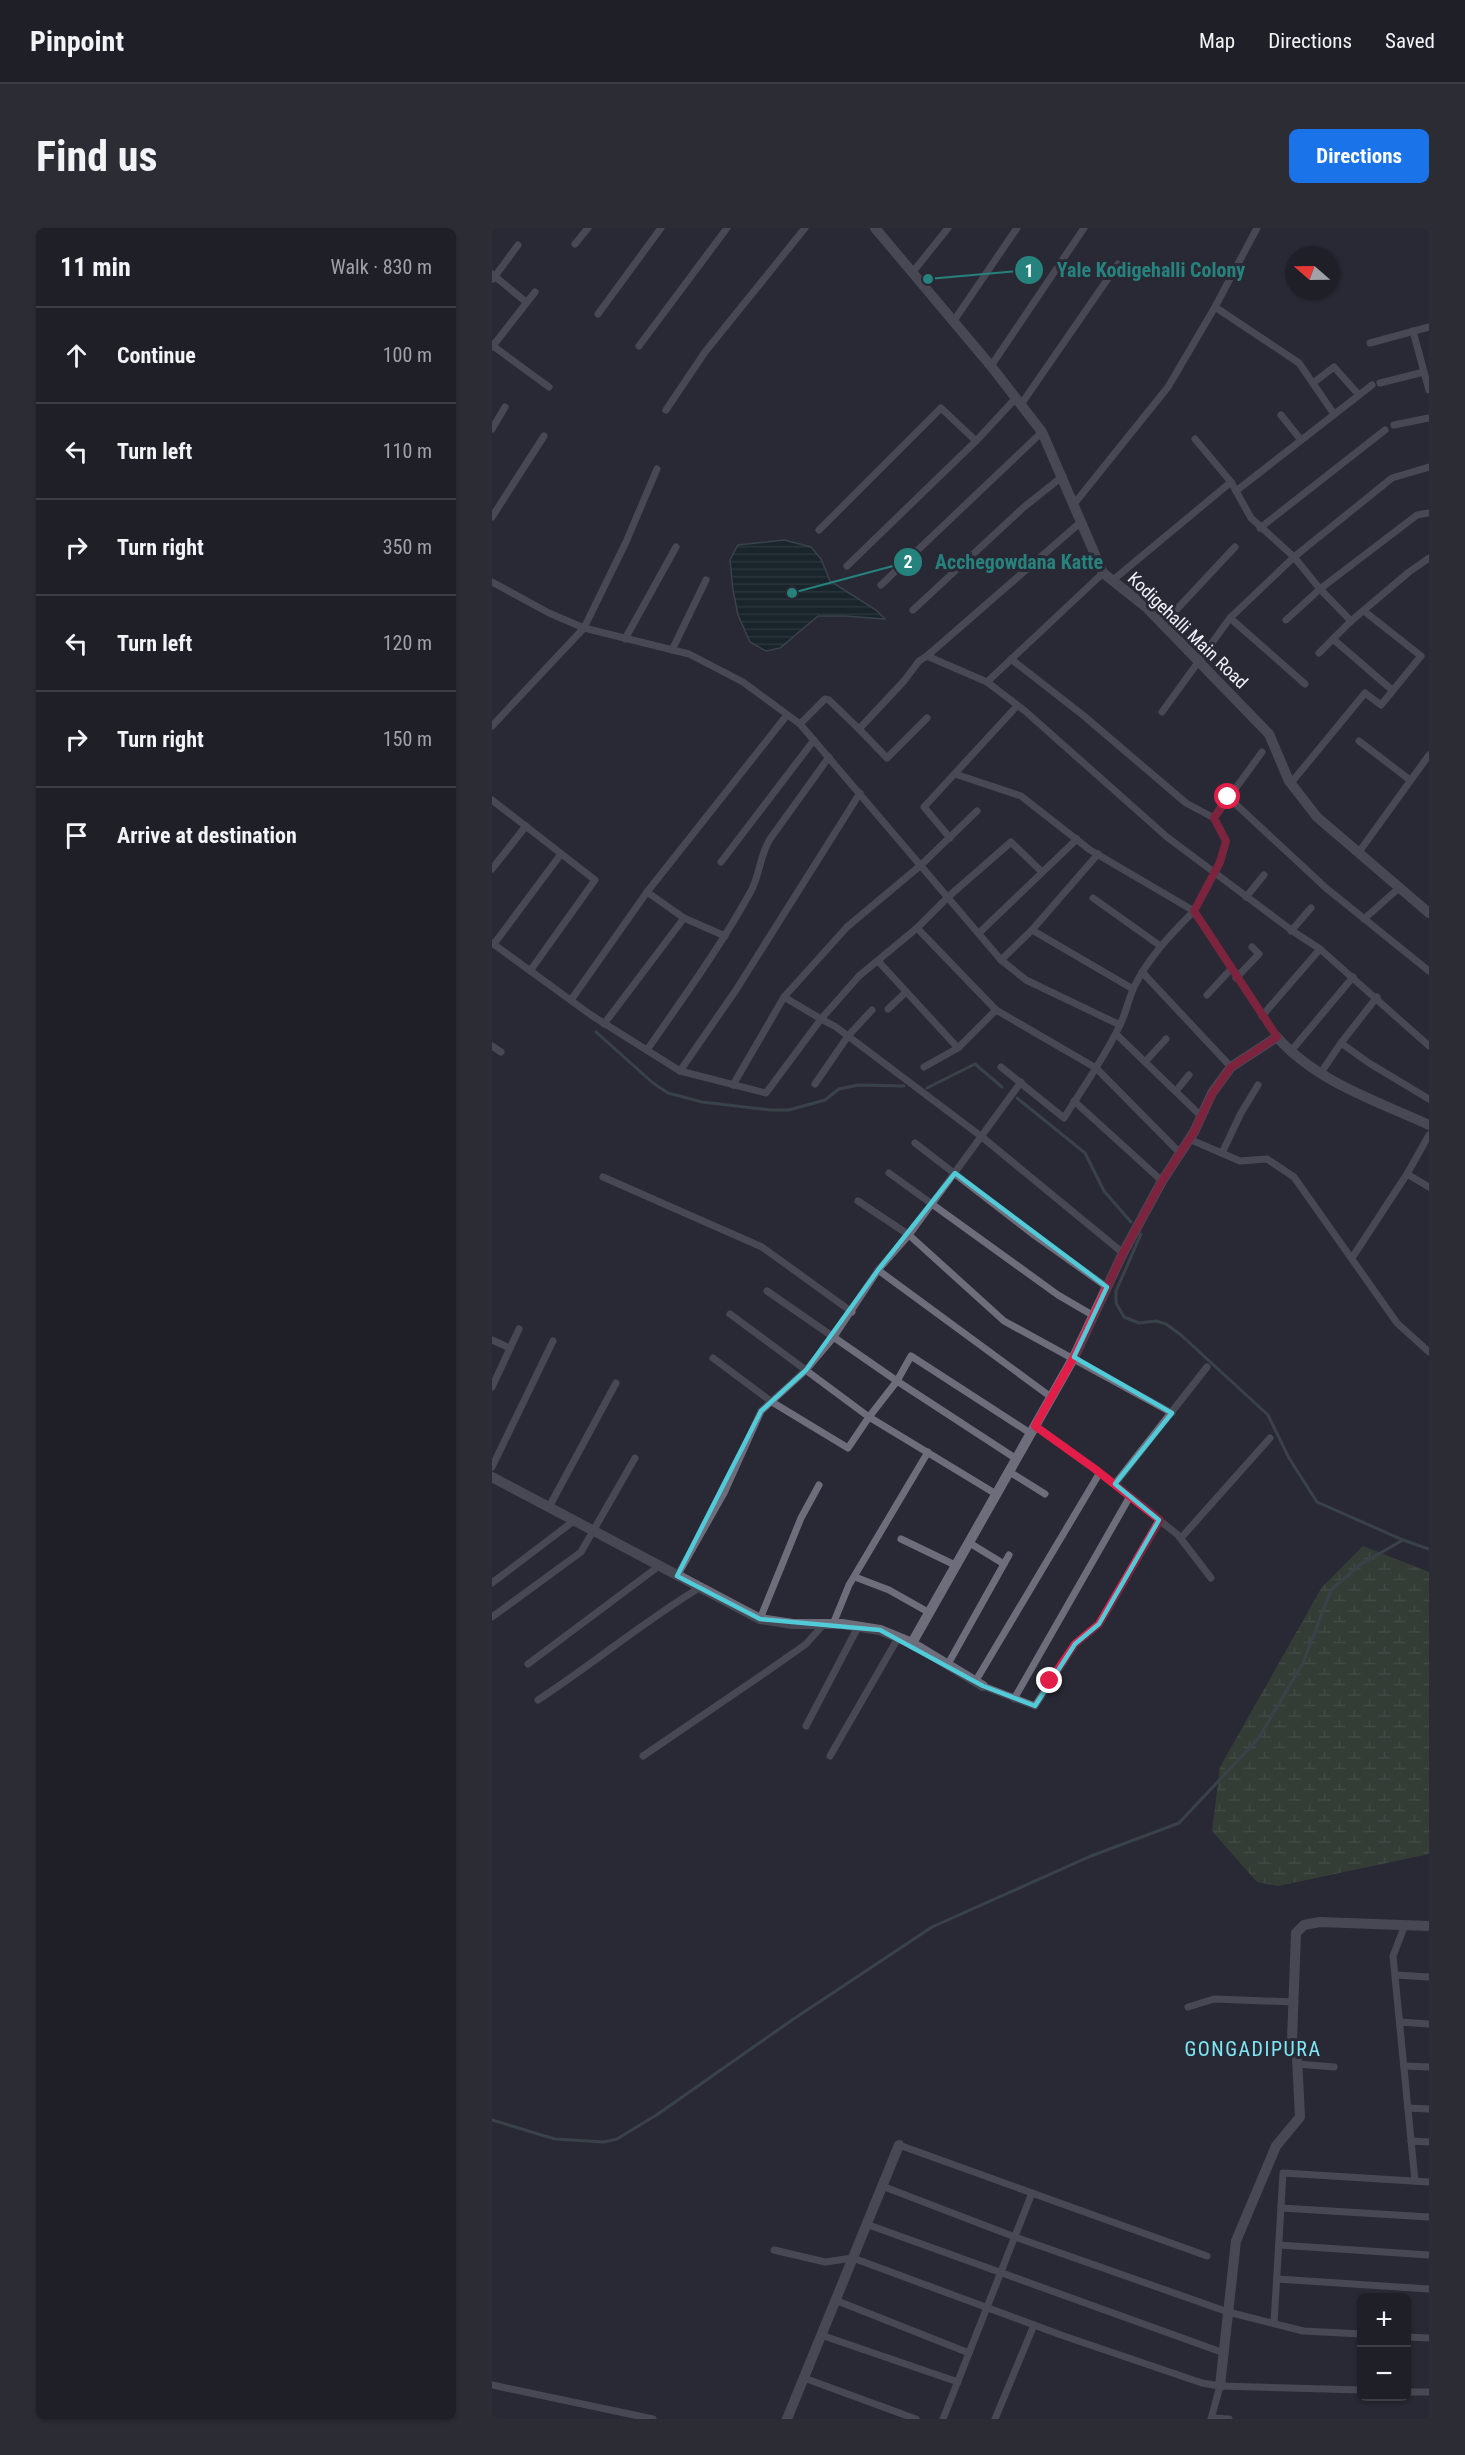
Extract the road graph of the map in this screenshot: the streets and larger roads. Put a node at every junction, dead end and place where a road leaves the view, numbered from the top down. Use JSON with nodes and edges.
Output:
{"nodes":[{"id":1,"x":588,"y":228,"type":"edge"},
{"id":2,"x":661,"y":228,"type":"edge"},
{"id":3,"x":727,"y":228,"type":"edge"},
{"id":4,"x":805,"y":228,"type":"edge"},
{"id":5,"x":875,"y":228,"type":"edge"},
{"id":6,"x":948,"y":228,"type":"edge"},
{"id":7,"x":1017,"y":228,"type":"edge"},
{"id":8,"x":1084,"y":228,"type":"edge"},
{"id":9,"x":1257,"y":228,"type":"edge"},
{"id":10,"x":518,"y":244,"type":"dead end"},
{"id":11,"x":575,"y":244,"type":"dead end"},
{"id":12,"x":1118,"y":264,"type":"dead end"},
{"id":13,"x":912,"y":273,"type":"junction"},
{"id":14,"x":493,"y":276,"type":"edge"},
{"id":15,"x":535,"y":292,"type":"dead end"},
{"id":16,"x":526,"y":302,"type":"junction"},
{"id":17,"x":1215,"y":306,"type":"junction"},
{"id":18,"x":598,"y":314,"type":"dead end"},
{"id":19,"x":953,"y":322,"type":"junction"},
{"id":20,"x":1429,"y":327,"type":"edge"},
{"id":21,"x":1413,"y":331,"type":"junction"},
{"id":22,"x":1370,"y":343,"type":"dead end"},
{"id":23,"x":492,"y":346,"type":"edge"},
{"id":24,"x":639,"y":346,"type":"dead end"},
{"id":25,"x":991,"y":366,"type":"junction"},
{"id":26,"x":1424,"y":372,"type":"junction"},
{"id":27,"x":1313,"y":383,"type":"junction"},
{"id":28,"x":549,"y":387,"type":"dead end"},
{"id":29,"x":1429,"y":390,"type":"edge"},
{"id":30,"x":1358,"y":394,"type":"junction"},
{"id":31,"x":1019,"y":401,"type":"junction"},
{"id":32,"x":505,"y":407,"type":"dead end"},
{"id":33,"x":666,"y":410,"type":"dead end"},
{"id":34,"x":1334,"y":414,"type":"junction"},
{"id":35,"x":1281,"y":415,"type":"dead end"},
{"id":36,"x":1429,"y":418,"type":"edge"},
{"id":37,"x":1394,"y":425,"type":"dead end"},
{"id":38,"x":492,"y":429,"type":"edge"},
{"id":39,"x":1385,"y":429,"type":"dead end"},
{"id":40,"x":1042,"y":432,"type":"junction"},
{"id":41,"x":544,"y":436,"type":"dead end"},
{"id":42,"x":1195,"y":439,"type":"dead end"},
{"id":43,"x":1301,"y":440,"type":"junction"},
{"id":44,"x":976,"y":441,"type":"junction"},
{"id":45,"x":1429,"y":467,"type":"edge"},
{"id":46,"x":657,"y":469,"type":"dead end"},
{"id":47,"x":1062,"y":476,"type":"junction"},
{"id":48,"x":1231,"y":482,"type":"junction"},
{"id":49,"x":1236,"y":491,"type":"junction"},
{"id":50,"x":1074,"y":504,"type":"junction"},
{"id":51,"x":1429,"y":513,"type":"edge"},
{"id":52,"x":492,"y":516,"type":"edge"},
{"id":53,"x":1082,"y":521,"type":"junction"},
{"id":54,"x":1260,"y":528,"type":"junction"},
{"id":55,"x":819,"y":530,"type":"dead end"},
{"id":56,"x":676,"y":547,"type":"dead end"},
{"id":57,"x":1235,"y":547,"type":"dead end"},
{"id":58,"x":1294,"y":557,"type":"junction"},
{"id":59,"x":1429,"y":558,"type":"edge"},
{"id":60,"x":847,"y":566,"type":"dead end"},
{"id":61,"x":1103,"y":573,"type":"junction"},
{"id":62,"x":706,"y":580,"type":"dead end"},
{"id":63,"x":1113,"y":580,"type":"junction"},
{"id":64,"x":494,"y":583,"type":"edge"},
{"id":65,"x":881,"y":585,"type":"dead end"},
{"id":66,"x":1320,"y":589,"type":"junction"},
{"id":67,"x":492,"y":593,"type":"edge"},
{"id":68,"x":913,"y":610,"type":"dead end"},
{"id":69,"x":1364,"y":611,"type":"junction"},
{"id":70,"x":1230,"y":618,"type":"junction"},
{"id":71,"x":1286,"y":620,"type":"dead end"},
{"id":72,"x":1351,"y":621,"type":"junction"},
{"id":73,"x":1163,"y":624,"type":"junction"},
{"id":74,"x":584,"y":628,"type":"junction"},
{"id":75,"x":625,"y":639,"type":"junction"},
{"id":76,"x":1333,"y":639,"type":"junction"},
{"id":77,"x":672,"y":650,"type":"junction"},
{"id":78,"x":1429,"y":652,"type":"edge"},
{"id":79,"x":1319,"y":653,"type":"dead end"},
{"id":80,"x":927,"y":656,"type":"junction"},
{"id":81,"x":1421,"y":656,"type":"junction"},
{"id":82,"x":1011,"y":659,"type":"junction"},
{"id":83,"x":1200,"y":660,"type":"junction"},
{"id":84,"x":987,"y":682,"type":"junction"},
{"id":85,"x":1305,"y":684,"type":"dead end"},
{"id":86,"x":1392,"y":690,"type":"junction"},
{"id":87,"x":1017,"y":706,"type":"junction"},
{"id":88,"x":1162,"y":712,"type":"dead end"},
{"id":89,"x":787,"y":715,"type":"junction"},
{"id":90,"x":927,"y":718,"type":"dead end"},
{"id":91,"x":800,"y":724,"type":"junction"},
{"id":92,"x":492,"y":726,"type":"edge"},
{"id":93,"x":859,"y":729,"type":"junction"},
{"id":94,"x":814,"y":740,"type":"junction"},
{"id":95,"x":1359,"y":741,"type":"dead end"},
{"id":96,"x":1262,"y":752,"type":"dead end"},
{"id":97,"x":1429,"y":754,"type":"edge"},
{"id":98,"x":829,"y":757,"type":"junction"},
{"id":99,"x":955,"y":774,"type":"junction"},
{"id":100,"x":1410,"y":780,"type":"junction"},
{"id":101,"x":1291,"y":783,"type":"junction"},
{"id":102,"x":860,"y":793,"type":"junction"},
{"id":103,"x":1228,"y":797,"type":"junction"},
{"id":104,"x":492,"y":801,"type":"edge"},
{"id":105,"x":977,"y":812,"type":"dead end"},
{"id":106,"x":1214,"y":818,"type":"junction"},
{"id":107,"x":526,"y":826,"type":"junction"},
{"id":108,"x":950,"y":837,"type":"junction"},
{"id":109,"x":1077,"y":839,"type":"junction"},
{"id":110,"x":1359,"y":852,"type":"junction"},
{"id":111,"x":561,"y":854,"type":"junction"},
{"id":112,"x":1098,"y":854,"type":"junction"},
{"id":113,"x":721,"y":862,"type":"dead end"},
{"id":114,"x":921,"y":865,"type":"junction"},
{"id":115,"x":492,"y":869,"type":"edge"},
{"id":116,"x":1042,"y":872,"type":"junction"},
{"id":117,"x":1214,"y":874,"type":"junction"},
{"id":118,"x":1264,"y":875,"type":"dead end"},
{"id":119,"x":1399,"y":888,"type":"junction"},
{"id":120,"x":647,"y":892,"type":"junction"},
{"id":121,"x":948,"y":897,"type":"junction"},
{"id":122,"x":1246,"y":897,"type":"junction"},
{"id":123,"x":1093,"y":898,"type":"dead end"},
{"id":124,"x":1311,"y":908,"type":"dead end"},
{"id":125,"x":1194,"y":911,"type":"junction"},
{"id":126,"x":1429,"y":913,"type":"edge"},
{"id":127,"x":684,"y":918,"type":"junction"},
{"id":128,"x":1364,"y":919,"type":"junction"},
{"id":129,"x":917,"y":928,"type":"junction"},
{"id":130,"x":1032,"y":930,"type":"junction"},
{"id":131,"x":1291,"y":931,"type":"junction"},
{"id":132,"x":979,"y":933,"type":"junction"},
{"id":133,"x":725,"y":936,"type":"junction"},
{"id":134,"x":493,"y":943,"type":"edge"},
{"id":135,"x":1160,"y":945,"type":"junction"},
{"id":136,"x":1252,"y":947,"type":"dead end"},
{"id":137,"x":1320,"y":949,"type":"junction"},
{"id":138,"x":1001,"y":960,"type":"junction"},
{"id":139,"x":878,"y":961,"type":"junction"},
{"id":140,"x":1231,"y":969,"type":"junction"},
{"id":141,"x":530,"y":971,"type":"junction"},
{"id":142,"x":1429,"y":971,"type":"edge"},
{"id":143,"x":1142,"y":972,"type":"junction"},
{"id":144,"x":1353,"y":976,"type":"junction"},
{"id":145,"x":1236,"y":978,"type":"junction"},
{"id":146,"x":1133,"y":989,"type":"junction"},
{"id":147,"x":906,"y":992,"type":"junction"},
{"id":148,"x":1208,"y":995,"type":"dead end"},
{"id":149,"x":784,"y":997,"type":"junction"},
{"id":150,"x":1377,"y":998,"type":"junction"},
{"id":151,"x":571,"y":1000,"type":"junction"},
{"id":152,"x":888,"y":1009,"type":"dead end"},
{"id":153,"x":872,"y":1010,"type":"dead end"},
{"id":154,"x":996,"y":1010,"type":"junction"},
{"id":155,"x":1262,"y":1016,"type":"junction"},
{"id":156,"x":821,"y":1018,"type":"junction"},
{"id":157,"x":604,"y":1024,"type":"junction"},
{"id":158,"x":1120,"y":1025,"type":"junction"},
{"id":159,"x":1116,"y":1034,"type":"junction"},
{"id":160,"x":848,"y":1036,"type":"junction"},
{"id":161,"x":1277,"y":1037,"type":"junction"},
{"id":162,"x":1166,"y":1039,"type":"dead end"},
{"id":163,"x":1341,"y":1043,"type":"junction"},
{"id":164,"x":492,"y":1046,"type":"edge"},
{"id":165,"x":1429,"y":1046,"type":"edge"},
{"id":166,"x":958,"y":1048,"type":"junction"},
{"id":167,"x":647,"y":1050,"type":"junction"},
{"id":168,"x":1291,"y":1051,"type":"junction"},
{"id":169,"x":501,"y":1052,"type":"dead end"},
{"id":170,"x":1145,"y":1062,"type":"junction"},
{"id":171,"x":924,"y":1067,"type":"dead end"},
{"id":172,"x":1001,"y":1067,"type":"dead end"},
{"id":173,"x":1231,"y":1067,"type":"junction"},
{"id":174,"x":1096,"y":1068,"type":"junction"},
{"id":175,"x":680,"y":1071,"type":"junction"},
{"id":176,"x":1320,"y":1074,"type":"junction"},
{"id":177,"x":1189,"y":1075,"type":"dead end"},
{"id":178,"x":1021,"y":1082,"type":"junction"},
{"id":179,"x":815,"y":1084,"type":"dead end"},
{"id":180,"x":733,"y":1085,"type":"junction"},
{"id":181,"x":1258,"y":1085,"type":"dead end"},
{"id":182,"x":1176,"y":1091,"type":"junction"},
{"id":183,"x":1429,"y":1099,"type":"edge"},
{"id":184,"x":1074,"y":1101,"type":"junction"},
{"id":185,"x":1201,"y":1116,"type":"junction"},
{"id":186,"x":1429,"y":1125,"type":"edge"},
{"id":187,"x":1429,"y":1135,"type":"edge"},
{"id":188,"x":982,"y":1137,"type":"junction"},
{"id":189,"x":1189,"y":1139,"type":"junction"},
{"id":190,"x":915,"y":1143,"type":"dead end"},
{"id":191,"x":1180,"y":1153,"type":"junction"},
{"id":192,"x":1222,"y":1153,"type":"junction"},
{"id":193,"x":889,"y":1173,"type":"dead end"},
{"id":194,"x":955,"y":1173,"type":"junction"},
{"id":195,"x":1407,"y":1174,"type":"junction"},
{"id":196,"x":603,"y":1177,"type":"dead end"},
{"id":197,"x":1162,"y":1181,"type":"junction"},
{"id":198,"x":1429,"y":1187,"type":"edge"},
{"id":199,"x":858,"y":1201,"type":"dead end"},
{"id":200,"x":931,"y":1203,"type":"junction"},
{"id":201,"x":909,"y":1235,"type":"junction"},
{"id":202,"x":1123,"y":1253,"type":"junction"},
{"id":203,"x":1352,"y":1258,"type":"junction"},
{"id":204,"x":878,"y":1270,"type":"junction"},
{"id":205,"x":1107,"y":1287,"type":"junction"},
{"id":206,"x":767,"y":1291,"type":"dead end"},
{"id":207,"x":852,"y":1312,"type":"junction"},
{"id":208,"x":730,"y":1314,"type":"dead end"},
{"id":209,"x":1094,"y":1316,"type":"junction"},
{"id":210,"x":519,"y":1329,"type":"dead end"},
{"id":211,"x":833,"y":1338,"type":"junction"},
{"id":212,"x":492,"y":1340,"type":"edge"},
{"id":213,"x":553,"y":1341,"type":"dead end"},
{"id":214,"x":510,"y":1348,"type":"junction"},
{"id":215,"x":1429,"y":1352,"type":"edge"},
{"id":216,"x":1074,"y":1357,"type":"junction"},
{"id":217,"x":713,"y":1359,"type":"dead end"},
{"id":218,"x":1207,"y":1367,"type":"dead end"},
{"id":219,"x":806,"y":1370,"type":"junction"},
{"id":220,"x":897,"y":1381,"type":"junction"},
{"id":221,"x":616,"y":1383,"type":"dead end"},
{"id":222,"x":492,"y":1385,"type":"edge"},
{"id":223,"x":1051,"y":1397,"type":"junction"},
{"id":224,"x":772,"y":1402,"type":"junction"},
{"id":225,"x":1172,"y":1413,"type":"junction"},
{"id":226,"x":869,"y":1417,"type":"junction"},
{"id":227,"x":1033,"y":1430,"type":"junction"},
{"id":228,"x":1270,"y":1438,"type":"dead end"},
{"id":229,"x":928,"y":1452,"type":"junction"},
{"id":230,"x":635,"y":1458,"type":"dead end"},
{"id":231,"x":1015,"y":1458,"type":"junction"},
{"id":232,"x":492,"y":1467,"type":"edge"},
{"id":233,"x":1008,"y":1471,"type":"junction"},
{"id":234,"x":1099,"y":1474,"type":"junction"},
{"id":235,"x":492,"y":1477,"type":"edge"},
{"id":236,"x":819,"y":1485,"type":"dead end"},
{"id":237,"x":1115,"y":1485,"type":"junction"},
{"id":238,"x":996,"y":1494,"type":"junction"},
{"id":239,"x":1046,"y":1494,"type":"dead end"},
{"id":240,"x":1130,"y":1498,"type":"junction"},
{"id":241,"x":549,"y":1507,"type":"junction"},
{"id":242,"x":1160,"y":1520,"type":"junction"},
{"id":243,"x":575,"y":1521,"type":"junction"},
{"id":244,"x":594,"y":1530,"type":"junction"},
{"id":245,"x":1181,"y":1538,"type":"junction"},
{"id":246,"x":901,"y":1539,"type":"dead end"},
{"id":247,"x":968,"y":1542,"type":"junction"},
{"id":248,"x":1009,"y":1555,"type":"dead end"},
{"id":249,"x":1004,"y":1564,"type":"junction"},
{"id":250,"x":955,"y":1565,"type":"junction"},
{"id":251,"x":659,"y":1566,"type":"junction"},
{"id":252,"x":677,"y":1576,"type":"junction"},
{"id":253,"x":855,"y":1577,"type":"junction"},
{"id":254,"x":1211,"y":1578,"type":"dead end"},
{"id":255,"x":492,"y":1583,"type":"edge"},
{"id":256,"x":699,"y":1588,"type":"junction"},
{"id":257,"x":928,"y":1612,"type":"junction"},
{"id":258,"x":492,"y":1617,"type":"edge"},
{"id":259,"x":760,"y":1618,"type":"junction"},
{"id":260,"x":828,"y":1624,"type":"junction"},
{"id":261,"x":858,"y":1627,"type":"junction"},
{"id":262,"x":898,"y":1638,"type":"junction"},
{"id":263,"x":912,"y":1643,"type":"junction"},
{"id":264,"x":528,"y":1664,"type":"dead end"},
{"id":265,"x":948,"y":1664,"type":"junction"},
{"id":266,"x":979,"y":1684,"type":"junction"},
{"id":267,"x":1014,"y":1699,"type":"junction"},
{"id":268,"x":538,"y":1700,"type":"dead end"},
{"id":269,"x":806,"y":1726,"type":"dead end"},
{"id":270,"x":643,"y":1756,"type":"dead end"},
{"id":271,"x":831,"y":1756,"type":"dead end"},
{"id":272,"x":1405,"y":1925,"type":"junction"},
{"id":273,"x":1429,"y":1926,"type":"edge"},
{"id":274,"x":1395,"y":1976,"type":"junction"},
{"id":275,"x":1429,"y":1977,"type":"edge"},
{"id":276,"x":1294,"y":2001,"type":"junction"},
{"id":277,"x":1188,"y":2007,"type":"dead end"},
{"id":278,"x":1400,"y":2022,"type":"junction"},
{"id":279,"x":1429,"y":2024,"type":"edge"},
{"id":280,"x":1297,"y":2064,"type":"junction"},
{"id":281,"x":1404,"y":2066,"type":"junction"},
{"id":282,"x":1334,"y":2067,"type":"dead end"},
{"id":283,"x":1429,"y":2067,"type":"edge"},
{"id":284,"x":1408,"y":2108,"type":"junction"},
{"id":285,"x":1429,"y":2109,"type":"edge"},
{"id":286,"x":1411,"y":2141,"type":"junction"},
{"id":287,"x":1429,"y":2142,"type":"edge"},
{"id":288,"x":899,"y":2145,"type":"joint"},
{"id":289,"x":1415,"y":2181,"type":"junction"},
{"id":290,"x":1429,"y":2182,"type":"edge"},
{"id":291,"x":882,"y":2186,"type":"junction"},
{"id":292,"x":1032,"y":2193,"type":"junction"},
{"id":293,"x":1281,"y":2208,"type":"junction"},
{"id":294,"x":1429,"y":2217,"type":"edge"},
{"id":295,"x":866,"y":2224,"type":"junction"},
{"id":296,"x":1015,"y":2237,"type":"junction"},
{"id":297,"x":1279,"y":2245,"type":"junction"},
{"id":298,"x":774,"y":2250,"type":"dead end"},
{"id":299,"x":1429,"y":2255,"type":"edge"},
{"id":300,"x":1207,"y":2256,"type":"dead end"},
{"id":301,"x":853,"y":2258,"type":"junction"},
{"id":302,"x":1001,"y":2273,"type":"junction"},
{"id":303,"x":1277,"y":2279,"type":"junction"},
{"id":304,"x":1429,"y":2289,"type":"edge"},
{"id":305,"x":835,"y":2300,"type":"junction"},
{"id":306,"x":987,"y":2308,"type":"junction"},
{"id":307,"x":1228,"y":2312,"type":"junction"},
{"id":308,"x":1274,"y":2323,"type":"junction"},
{"id":309,"x":1034,"y":2325,"type":"junction"},
{"id":310,"x":1357,"y":2334,"type":"edge"},
{"id":311,"x":821,"y":2335,"type":"junction"},
{"id":312,"x":1411,"y":2337,"type":"edge"},
{"id":313,"x":1429,"y":2338,"type":"edge"},
{"id":314,"x":969,"y":2353,"type":"junction"},
{"id":315,"x":1224,"y":2353,"type":"junction"},
{"id":316,"x":804,"y":2378,"type":"junction"},
{"id":317,"x":958,"y":2382,"type":"junction"},
{"id":318,"x":492,"y":2385,"type":"edge"},
{"id":319,"x":1220,"y":2386,"type":"junction"},
{"id":320,"x":1357,"y":2390,"type":"edge"},
{"id":321,"x":1411,"y":2392,"type":"edge"},
{"id":322,"x":1429,"y":2392,"type":"edge"},
{"id":323,"x":1212,"y":2418,"type":"edge"},
{"id":324,"x":653,"y":2419,"type":"edge"},
{"id":325,"x":787,"y":2419,"type":"edge"},
{"id":326,"x":916,"y":2419,"type":"edge"},
{"id":327,"x":944,"y":2419,"type":"edge"},
{"id":328,"x":995,"y":2419,"type":"edge"},
{"id":329,"x":1229,"y":2419,"type":"edge"}],
"edges":[{"from":1,"to":11,"type":"street"},
{"from":2,"to":18,"type":"street"},
{"from":3,"to":24,"type":"street"},
{"from":4,"to":33,"type":"street"},
{"from":5,"to":13,"type":"street","name":"Kodigehalli Main Road"},
{"from":6,"to":13,"type":"street"},
{"from":7,"to":19,"type":"street"},
{"from":8,"to":25,"type":"street"},
{"from":9,"to":17,"type":"street"},
{"from":10,"to":14,"type":"street"},
{"from":12,"to":31,"type":"street"},
{"from":13,"to":19,"type":"street","name":"Kodigehalli Main Road"},
{"from":14,"to":16,"type":"street"},
{"from":15,"to":16,"type":"street"},
{"from":16,"to":23,"type":"street"},
{"from":17,"to":27,"type":"street"},
{"from":17,"to":50,"type":"street"},
{"from":19,"to":25,"type":"street","name":"Kodigehalli Main Road"},
{"from":20,"to":21,"type":"street"},
{"from":21,"to":22,"type":"street"},
{"from":21,"to":26,"type":"street"},
{"from":23,"to":28,"type":"street"},
{"from":25,"to":31,"type":"street","name":"Kodigehalli Main Road"},
{"from":26,"to":29,"type":"street"},
{"from":26,"to":30,"type":"street"},
{"from":27,"to":30,"type":"street"},
{"from":27,"to":34,"type":"street"},
{"from":30,"to":34,"type":"street"},
{"from":31,"to":40,"type":"street","name":"Kodigehalli Main Road"},
{"from":31,"to":44,"type":"street"},
{"from":32,"to":38,"type":"street"},
{"from":34,"to":43,"type":"street"},
{"from":35,"to":43,"type":"street"},
{"from":36,"to":37,"type":"street"},
{"from":39,"to":54,"type":"street"},
{"from":40,"to":47,"type":"street","name":"Kodigehalli Main Road"},
{"from":40,"to":65,"type":"street"},
{"from":41,"to":52,"type":"street"},
{"from":42,"to":48,"type":"street"},
{"from":43,"to":49,"type":"street"},
{"from":44,"to":55,"type":"street"},
{"from":44,"to":60,"type":"street"},
{"from":45,"to":58,"type":"street"},
{"from":46,"to":74,"type":"street"},
{"from":47,"to":50,"type":"street","name":"Kodigehalli Main Road"},
{"from":47,"to":68,"type":"street"},
{"from":48,"to":49,"type":"street"},
{"from":48,"to":63,"type":"street"},
{"from":49,"to":54,"type":"street"},
{"from":50,"to":53,"type":"street","name":"Kodigehalli Main Road"},
{"from":51,"to":66,"type":"street"},
{"from":53,"to":61,"type":"street","name":"Kodigehalli Main Road"},
{"from":53,"to":80,"type":"street"},
{"from":54,"to":58,"type":"street"},
{"from":56,"to":75,"type":"street"},
{"from":57,"to":73,"type":"street"},
{"from":58,"to":66,"type":"street"},
{"from":58,"to":70,"type":"street"},
{"from":59,"to":69,"type":"street"},
{"from":61,"to":63,"type":"street","name":"Kodigehalli Main Road"},
{"from":61,"to":82,"type":"street"},
{"from":62,"to":77,"type":"street"},
{"from":63,"to":73,"type":"street","name":"Kodigehalli Main Road"},
{"from":64,"to":67,"type":"street"},
{"from":64,"to":74,"type":"street"},
{"from":66,"to":71,"type":"street"},
{"from":66,"to":72,"type":"street"},
{"from":69,"to":72,"type":"street"},
{"from":69,"to":81,"type":"street"},
{"from":70,"to":83,"type":"street"},
{"from":70,"to":85,"type":"street"},
{"from":72,"to":76,"type":"street"},
{"from":73,"to":83,"type":"street","name":"Kodigehalli Main Road"},
{"from":74,"to":75,"type":"street"},
{"from":74,"to":92,"type":"street"},
{"from":75,"to":77,"type":"street"},
{"from":76,"to":79,"type":"street"},
{"from":76,"to":86,"type":"street"},
{"from":77,"to":89,"type":"street"},
{"from":78,"to":81,"type":"street"},
{"from":80,"to":84,"type":"street"},
{"from":80,"to":93,"type":"street"},
{"from":81,"to":86,"type":"street"},
{"from":82,"to":84,"type":"street"},
{"from":82,"to":106,"type":"street"},
{"from":83,"to":88,"type":"street"},
{"from":83,"to":101,"type":"street","name":"Kodigehalli Main Road"},
{"from":84,"to":87,"type":"street"},
{"from":86,"to":101,"type":"street"},
{"from":87,"to":99,"type":"street"},
{"from":87,"to":117,"type":"street"},
{"from":89,"to":91,"type":"street"},
{"from":89,"to":120,"type":"street"},
{"from":90,"to":93,"type":"street"},
{"from":91,"to":93,"type":"street"},
{"from":91,"to":94,"type":"street"},
{"from":94,"to":98,"type":"street"},
{"from":94,"to":113,"type":"street"},
{"from":95,"to":100,"type":"street"},
{"from":96,"to":103,"type":"street"},
{"from":97,"to":100,"type":"street"},
{"from":98,"to":102,"type":"street"},
{"from":98,"to":133,"type":"street"},
{"from":99,"to":108,"type":"street"},
{"from":99,"to":109,"type":"street"},
{"from":100,"to":110,"type":"street"},
{"from":101,"to":110,"type":"street","name":"Kodigehalli Main Road"},
{"from":102,"to":114,"type":"street"},
{"from":102,"to":175,"type":"street"},
{"from":103,"to":106,"type":"street"},
{"from":103,"to":128,"type":"street"},
{"from":104,"to":107,"type":"street"},
{"from":105,"to":108,"type":"street"},
{"from":106,"to":117,"type":"street"},
{"from":107,"to":111,"type":"street"},
{"from":107,"to":115,"type":"street"},
{"from":108,"to":114,"type":"street"},
{"from":109,"to":112,"type":"street"},
{"from":109,"to":116,"type":"street"},
{"from":110,"to":119,"type":"street","name":"Kodigehalli Main Road"},
{"from":111,"to":134,"type":"street"},
{"from":111,"to":141,"type":"street"},
{"from":112,"to":125,"type":"street"},
{"from":112,"to":130,"type":"street"},
{"from":114,"to":121,"type":"street"},
{"from":114,"to":149,"type":"street"},
{"from":116,"to":121,"type":"street"},
{"from":116,"to":132,"type":"street"},
{"from":117,"to":122,"type":"street"},
{"from":117,"to":125,"type":"street"},
{"from":118,"to":122,"type":"street"},
{"from":119,"to":126,"type":"street","name":"Kodigehalli Main Road"},
{"from":119,"to":128,"type":"street"},
{"from":120,"to":127,"type":"street"},
{"from":120,"to":151,"type":"street"},
{"from":121,"to":129,"type":"street"},
{"from":121,"to":132,"type":"street"},
{"from":122,"to":131,"type":"street"},
{"from":123,"to":135,"type":"street"},
{"from":124,"to":131,"type":"street"},
{"from":125,"to":135,"type":"street"},
{"from":125,"to":140,"type":"street"},
{"from":127,"to":133,"type":"street"},
{"from":127,"to":157,"type":"street"},
{"from":128,"to":142,"type":"street"},
{"from":129,"to":139,"type":"street"},
{"from":129,"to":154,"type":"street"},
{"from":130,"to":138,"type":"street"},
{"from":130,"to":146,"type":"street"},
{"from":131,"to":137,"type":"street"},
{"from":132,"to":138,"type":"street"},
{"from":133,"to":167,"type":"street"},
{"from":134,"to":141,"type":"street"},
{"from":135,"to":143,"type":"street"},
{"from":136,"to":145,"type":"street"},
{"from":137,"to":144,"type":"street"},
{"from":137,"to":155,"type":"street"},
{"from":138,"to":158,"type":"street"},
{"from":139,"to":147,"type":"street"},
{"from":139,"to":156,"type":"street"},
{"from":140,"to":145,"type":"street"},
{"from":140,"to":148,"type":"street"},
{"from":141,"to":151,"type":"street"},
{"from":143,"to":146,"type":"street"},
{"from":143,"to":173,"type":"street"},
{"from":144,"to":150,"type":"street"},
{"from":144,"to":168,"type":"street"},
{"from":145,"to":155,"type":"street"},
{"from":146,"to":158,"type":"street"},
{"from":147,"to":152,"type":"street"},
{"from":147,"to":166,"type":"street"},
{"from":149,"to":156,"type":"street"},
{"from":149,"to":180,"type":"street"},
{"from":150,"to":163,"type":"street"},
{"from":150,"to":165,"type":"street"},
{"from":151,"to":157,"type":"street"},
{"from":153,"to":160,"type":"street"},
{"from":154,"to":166,"type":"street"},
{"from":154,"to":174,"type":"street"},
{"from":155,"to":161,"type":"street"},
{"from":156,"to":160,"type":"street"},
{"from":156,"to":180,"type":"street"},
{"from":157,"to":167,"type":"street"},
{"from":158,"to":159,"type":"street"},
{"from":159,"to":170,"type":"street"},
{"from":159,"to":174,"type":"street"},
{"from":160,"to":179,"type":"street"},
{"from":160,"to":188,"type":"street"},
{"from":161,"to":168,"type":"street"},
{"from":161,"to":173,"type":"street"},
{"from":162,"to":170,"type":"street"},
{"from":163,"to":176,"type":"street"},
{"from":163,"to":183,"type":"street"},
{"from":164,"to":169,"type":"street"},
{"from":166,"to":171,"type":"street"},
{"from":167,"to":175,"type":"street"},
{"from":168,"to":176,"type":"street"},
{"from":170,"to":182,"type":"street"},
{"from":172,"to":178,"type":"street"},
{"from":173,"to":185,"type":"street"},
{"from":174,"to":184,"type":"street"},
{"from":174,"to":191,"type":"street"},
{"from":175,"to":180,"type":"street"},
{"from":176,"to":186,"type":"street"},
{"from":177,"to":182,"type":"street"},
{"from":178,"to":184,"type":"street"},
{"from":178,"to":188,"type":"street"},
{"from":181,"to":192,"type":"street"},
{"from":182,"to":185,"type":"street"},
{"from":184,"to":197,"type":"street"},
{"from":185,"to":189,"type":"street"},
{"from":187,"to":195,"type":"street"},
{"from":188,"to":194,"type":"street"},
{"from":188,"to":202,"type":"street"},
{"from":189,"to":191,"type":"street"},
{"from":189,"to":192,"type":"street"},
{"from":190,"to":194,"type":"street"},
{"from":191,"to":197,"type":"street"},
{"from":192,"to":203,"type":"street"},
{"from":193,"to":200,"type":"street"},
{"from":194,"to":200,"type":"street"},
{"from":194,"to":205,"type":"street"},
{"from":195,"to":198,"type":"street"},
{"from":195,"to":203,"type":"street"},
{"from":196,"to":207,"type":"street"},
{"from":197,"to":202,"type":"street"},
{"from":199,"to":201,"type":"street"},
{"from":200,"to":201,"type":"street"},
{"from":200,"to":209,"type":"street"},
{"from":201,"to":204,"type":"street"},
{"from":201,"to":216,"type":"street"},
{"from":202,"to":205,"type":"street"},
{"from":203,"to":215,"type":"street"},
{"from":204,"to":207,"type":"street"},
{"from":204,"to":223,"type":"street"},
{"from":205,"to":209,"type":"street"},
{"from":206,"to":211,"type":"street"},
{"from":207,"to":211,"type":"street"},
{"from":208,"to":219,"type":"street"},
{"from":209,"to":216,"type":"street"},
{"from":210,"to":214,"type":"street"},
{"from":211,"to":219,"type":"street"},
{"from":211,"to":220,"type":"street"},
{"from":212,"to":214,"type":"street"},
{"from":213,"to":232,"type":"street"},
{"from":214,"to":222,"type":"street"},
{"from":216,"to":223,"type":"street"},
{"from":216,"to":225,"type":"street"},
{"from":217,"to":224,"type":"street"},
{"from":218,"to":225,"type":"street"},
{"from":219,"to":224,"type":"street"},
{"from":219,"to":226,"type":"street"},
{"from":220,"to":226,"type":"street"},
{"from":220,"to":227,"type":"street"},
{"from":220,"to":231,"type":"street"},
{"from":221,"to":241,"type":"street"},
{"from":223,"to":227,"type":"street"},
{"from":224,"to":226,"type":"street"},
{"from":224,"to":252,"type":"street"},
{"from":225,"to":237,"type":"street"},
{"from":226,"to":229,"type":"street"},
{"from":227,"to":231,"type":"street"},
{"from":227,"to":234,"type":"street"},
{"from":228,"to":245,"type":"street"},
{"from":229,"to":238,"type":"street"},
{"from":229,"to":253,"type":"street"},
{"from":230,"to":244,"type":"street"},
{"from":231,"to":233,"type":"street"},
{"from":233,"to":238,"type":"street"},
{"from":233,"to":239,"type":"street"},
{"from":234,"to":237,"type":"street"},
{"from":234,"to":266,"type":"street"},
{"from":235,"to":241,"type":"street"},
{"from":236,"to":259,"type":"street"},
{"from":237,"to":240,"type":"street"},
{"from":238,"to":247,"type":"street"},
{"from":240,"to":242,"type":"street"},
{"from":240,"to":267,"type":"street"},
{"from":241,"to":243,"type":"street"},
{"from":242,"to":245,"type":"street"},
{"from":242,"to":267,"type":"street"},
{"from":243,"to":244,"type":"street"},
{"from":243,"to":255,"type":"street"},
{"from":244,"to":251,"type":"street"},
{"from":244,"to":258,"type":"street"},
{"from":245,"to":254,"type":"street"},
{"from":246,"to":250,"type":"street"},
{"from":247,"to":249,"type":"street"},
{"from":247,"to":250,"type":"street"},
{"from":248,"to":249,"type":"street"},
{"from":249,"to":265,"type":"street"},
{"from":250,"to":257,"type":"street"},
{"from":251,"to":252,"type":"street"},
{"from":251,"to":264,"type":"street"},
{"from":252,"to":256,"type":"street"},
{"from":253,"to":257,"type":"street"},
{"from":253,"to":260,"type":"street"},
{"from":256,"to":259,"type":"street"},
{"from":256,"to":268,"type":"street"},
{"from":257,"to":263,"type":"street"},
{"from":259,"to":260,"type":"street"},
{"from":260,"to":261,"type":"street"},
{"from":260,"to":270,"type":"street"},
{"from":261,"to":262,"type":"street"},
{"from":261,"to":269,"type":"street"},
{"from":262,"to":263,"type":"street"},
{"from":262,"to":271,"type":"street"},
{"from":263,"to":265,"type":"street"},
{"from":265,"to":266,"type":"street"},
{"from":266,"to":267,"type":"street"},
{"from":272,"to":273,"type":"street"},
{"from":272,"to":274,"type":"street"},
{"from":272,"to":276,"type":"street"},
{"from":274,"to":275,"type":"street"},
{"from":274,"to":278,"type":"street"},
{"from":276,"to":277,"type":"street"},
{"from":276,"to":280,"type":"street"},
{"from":278,"to":279,"type":"street"},
{"from":278,"to":281,"type":"street"},
{"from":280,"to":282,"type":"street"},
{"from":280,"to":307,"type":"street"},
{"from":281,"to":283,"type":"street"},
{"from":281,"to":284,"type":"street"},
{"from":284,"to":285,"type":"street"},
{"from":284,"to":286,"type":"street"},
{"from":286,"to":287,"type":"street"},
{"from":286,"to":289,"type":"street"},
{"from":288,"to":291,"type":"street"},
{"from":288,"to":292,"type":"street"},
{"from":289,"to":290,"type":"street"},
{"from":289,"to":293,"type":"street"},
{"from":291,"to":295,"type":"street"},
{"from":291,"to":296,"type":"street"},
{"from":292,"to":296,"type":"street"},
{"from":292,"to":300,"type":"street"},
{"from":293,"to":294,"type":"street"},
{"from":293,"to":297,"type":"street"},
{"from":295,"to":301,"type":"street"},
{"from":295,"to":302,"type":"street"},
{"from":296,"to":302,"type":"street"},
{"from":296,"to":307,"type":"street"},
{"from":297,"to":299,"type":"street"},
{"from":297,"to":303,"type":"street"},
{"from":298,"to":301,"type":"street"},
{"from":301,"to":305,"type":"street"},
{"from":301,"to":306,"type":"street"},
{"from":302,"to":306,"type":"street"},
{"from":302,"to":315,"type":"street"},
{"from":303,"to":304,"type":"street"},
{"from":303,"to":308,"type":"street"},
{"from":305,"to":311,"type":"street"},
{"from":305,"to":314,"type":"street"},
{"from":306,"to":309,"type":"street"},
{"from":306,"to":314,"type":"street"},
{"from":307,"to":308,"type":"street"},
{"from":307,"to":315,"type":"street"},
{"from":308,"to":310,"type":"street"},
{"from":309,"to":319,"type":"street"},
{"from":309,"to":328,"type":"street"},
{"from":311,"to":316,"type":"street"},
{"from":311,"to":317,"type":"street"},
{"from":312,"to":313,"type":"street"},
{"from":314,"to":317,"type":"street"},
{"from":315,"to":319,"type":"street"},
{"from":316,"to":325,"type":"street"},
{"from":316,"to":326,"type":"street"},
{"from":317,"to":327,"type":"street"},
{"from":318,"to":324,"type":"street"},
{"from":319,"to":320,"type":"street"},
{"from":319,"to":323,"type":"street"},
{"from":321,"to":322,"type":"street"},
{"from":323,"to":329,"type":"street"}]}
